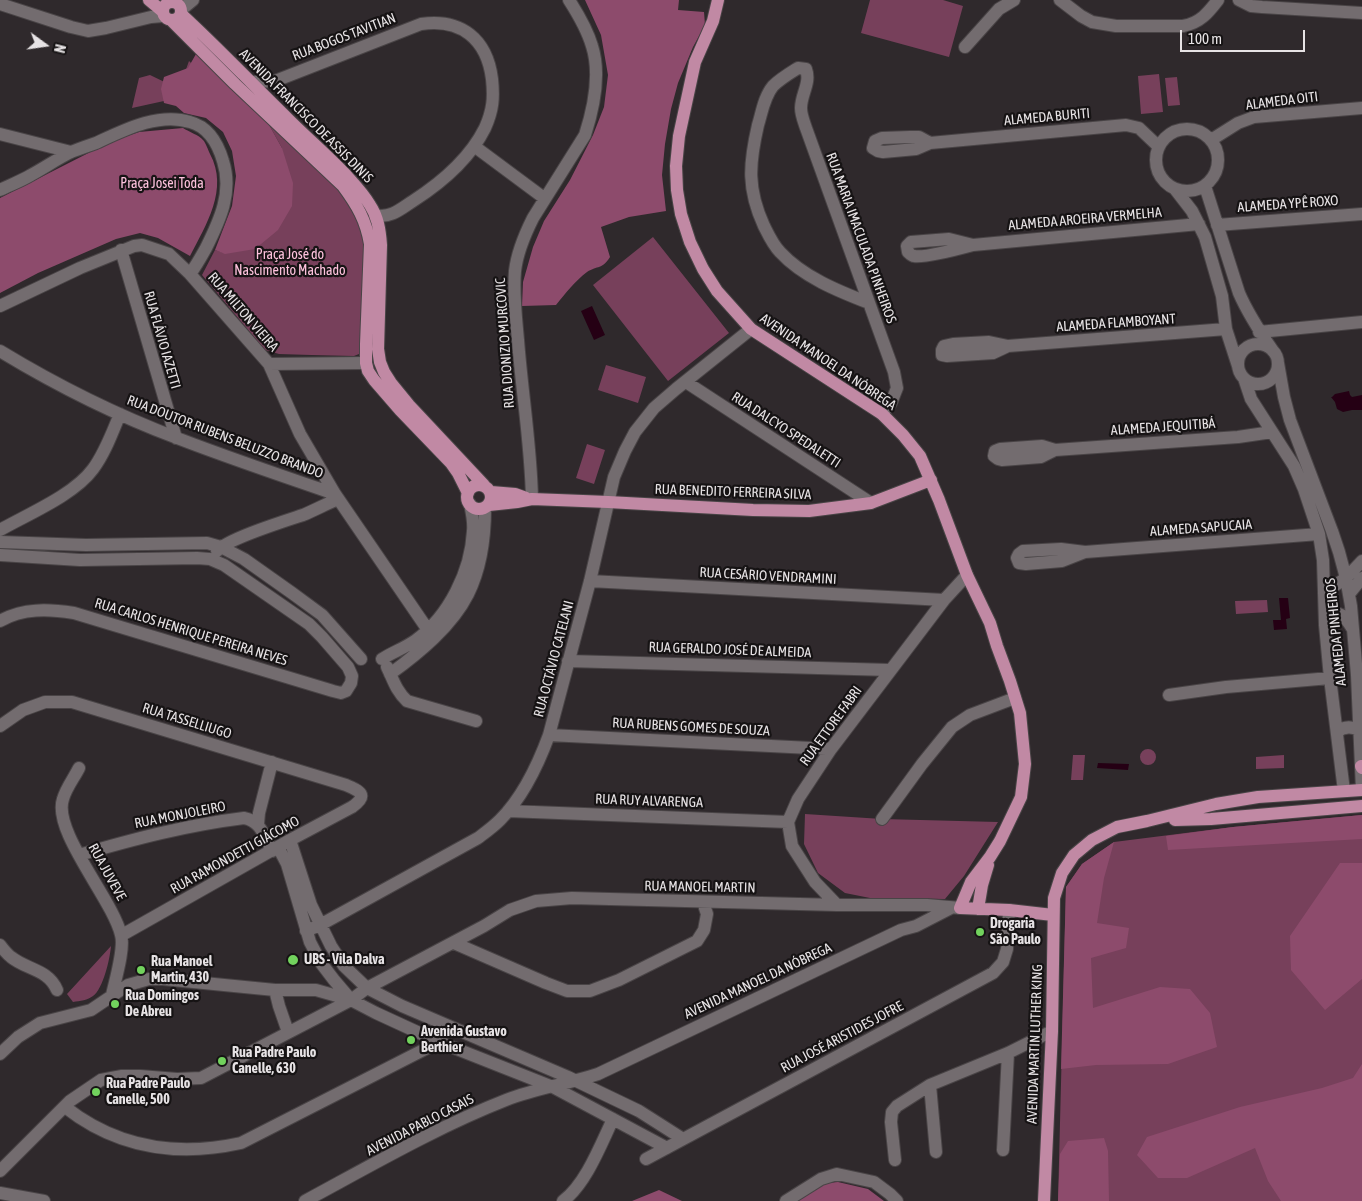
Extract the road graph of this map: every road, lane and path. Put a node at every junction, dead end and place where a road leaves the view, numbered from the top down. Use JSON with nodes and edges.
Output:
{"nodes":[{"id":1,"x":150,"y":0,"type":"edge"},
{"id":2,"x":193,"y":0,"type":"edge"},
{"id":3,"x":569,"y":0,"type":"edge"},
{"id":4,"x":718,"y":0,"type":"edge"},
{"id":5,"x":1014,"y":0,"type":"edge"},
{"id":6,"x":1060,"y":0,"type":"edge"},
{"id":7,"x":1218,"y":0,"type":"edge"},
{"id":8,"x":1239,"y":0,"type":"edge"},
{"id":9,"x":0,"y":4,"type":"edge"},
{"id":10,"x":171,"y":9,"type":"edge"},
{"id":11,"x":1362,"y":14,"type":"edge"},
{"id":12,"x":965,"y":47,"type":"dead end"},
{"id":13,"x":251,"y":82,"type":"junction"},
{"id":14,"x":1362,"y":108,"type":"edge"},
{"id":15,"x":0,"y":134,"type":"edge"},
{"id":16,"x":1211,"y":140,"type":"junction"},
{"id":17,"x":930,"y":143,"type":"dead end"},
{"id":18,"x":474,"y":146,"type":"junction"},
{"id":19,"x":1159,"y":147,"type":"junction"},
{"id":20,"x":71,"y":152,"type":"junction"},
{"id":21,"x":1204,"y":186,"type":"junction"},
{"id":22,"x":1175,"y":189,"type":"junction"},
{"id":23,"x":0,"y":190,"type":"edge"},
{"id":24,"x":544,"y":198,"type":"junction"},
{"id":25,"x":1362,"y":214,"type":"edge"},
{"id":26,"x":376,"y":215,"type":"junction"},
{"id":27,"x":1199,"y":224,"type":"junction"},
{"id":28,"x":1217,"y":224,"type":"junction"},
{"id":29,"x":973,"y":244,"type":"dead end"},
{"id":30,"x":120,"y":250,"type":"junction"},
{"id":31,"x":190,"y":274,"type":"junction"},
{"id":32,"x":869,"y":303,"type":"junction"},
{"id":33,"x":0,"y":306,"type":"edge"},
{"id":34,"x":1362,"y":322,"type":"edge"},
{"id":35,"x":751,"y":329,"type":"junction"},
{"id":36,"x":1226,"y":329,"type":"junction"},
{"id":37,"x":1259,"y":332,"type":"junction"},
{"id":38,"x":1008,"y":346,"type":"dead end"},
{"id":39,"x":0,"y":351,"type":"edge"},
{"id":40,"x":1275,"y":357,"type":"junction"},
{"id":41,"x":366,"y":363,"type":"junction"},
{"id":42,"x":269,"y":364,"type":"junction"},
{"id":43,"x":1241,"y":372,"type":"junction"},
{"id":44,"x":686,"y":382,"type":"junction"},
{"id":45,"x":120,"y":414,"type":"junction"},
{"id":46,"x":882,"y":414,"type":"junction"},
{"id":47,"x":1272,"y":432,"type":"junction"},
{"id":48,"x":176,"y":438,"type":"junction"},
{"id":49,"x":1055,"y":450,"type":"dead end"},
{"id":50,"x":931,"y":480,"type":"junction"},
{"id":51,"x":337,"y":497,"type":"junction"},
{"id":52,"x":487,"y":497,"type":"junction"},
{"id":53,"x":469,"y":498,"type":"junction"},
{"id":54,"x":530,"y":499,"type":"junction"},
{"id":55,"x":608,"y":502,"type":"junction"},
{"id":56,"x":871,"y":503,"type":"junction"},
{"id":57,"x":18,"y":520,"type":"junction"},
{"id":58,"x":0,"y":530,"type":"edge"},
{"id":59,"x":1319,"y":534,"type":"junction"},
{"id":60,"x":0,"y":542,"type":"edge"},
{"id":61,"x":17,"y":542,"type":"junction"},
{"id":62,"x":221,"y":547,"type":"junction"},
{"id":63,"x":1085,"y":552,"type":"dead end"},
{"id":64,"x":0,"y":555,"type":"edge"},
{"id":65,"x":210,"y":559,"type":"junction"},
{"id":66,"x":1362,"y":562,"type":"edge"},
{"id":67,"x":967,"y":575,"type":"junction"},
{"id":68,"x":1346,"y":578,"type":"junction"},
{"id":69,"x":1362,"y":578,"type":"edge"},
{"id":70,"x":590,"y":581,"type":"junction"},
{"id":71,"x":1325,"y":592,"type":"junction"},
{"id":72,"x":1349,"y":594,"type":"junction"},
{"id":73,"x":944,"y":600,"type":"junction"},
{"id":74,"x":0,"y":621,"type":"edge"},
{"id":75,"x":1325,"y":625,"type":"junction"},
{"id":76,"x":1352,"y":628,"type":"junction"},
{"id":77,"x":428,"y":630,"type":"junction"},
{"id":78,"x":402,"y":649,"type":"junction"},
{"id":79,"x":362,"y":659,"type":"junction"},
{"id":80,"x":382,"y":659,"type":"junction"},
{"id":81,"x":568,"y":660,"type":"junction"},
{"id":82,"x":408,"y":661,"type":"junction"},
{"id":83,"x":348,"y":667,"type":"junction"},
{"id":84,"x":890,"y":670,"type":"junction"},
{"id":85,"x":390,"y":674,"type":"junction"},
{"id":86,"x":1330,"y":678,"type":"junction"},
{"id":87,"x":1169,"y":695,"type":"dead end"},
{"id":88,"x":1015,"y":698,"type":"junction"},
{"id":89,"x":476,"y":721,"type":"dead end"},
{"id":90,"x":0,"y":726,"type":"edge"},
{"id":91,"x":1359,"y":730,"type":"junction"},
{"id":92,"x":1337,"y":732,"type":"junction"},
{"id":93,"x":549,"y":735,"type":"junction"},
{"id":94,"x":832,"y":749,"type":"junction"},
{"id":95,"x":272,"y":762,"type":"junction"},
{"id":96,"x":1361,"y":767,"type":"edge"},
{"id":97,"x":79,"y":768,"type":"dead end"},
{"id":98,"x":1362,"y":790,"type":"edge"},
{"id":99,"x":1344,"y":791,"type":"junction"},
{"id":100,"x":362,"y":798,"type":"joint"},
{"id":101,"x":1357,"y":805,"type":"edge"},
{"id":102,"x":508,"y":811,"type":"junction"},
{"id":103,"x":882,"y":819,"type":"dead end"},
{"id":104,"x":1147,"y":821,"type":"junction"},
{"id":105,"x":788,"y":822,"type":"junction"},
{"id":106,"x":258,"y":824,"type":"junction"},
{"id":107,"x":290,"y":840,"type":"junction"},
{"id":108,"x":275,"y":849,"type":"junction"},
{"id":109,"x":80,"y":855,"type":"junction"},
{"id":110,"x":990,"y":858,"type":"junction"},
{"id":111,"x":703,"y":902,"type":"junction"},
{"id":112,"x":903,"y":904,"type":"junction"},
{"id":113,"x":837,"y":905,"type":"junction"},
{"id":114,"x":956,"y":908,"type":"junction"},
{"id":115,"x":978,"y":909,"type":"junction"},
{"id":116,"x":1009,"y":910,"type":"junction"},
{"id":117,"x":1054,"y":915,"type":"junction"},
{"id":118,"x":320,"y":925,"type":"junction"},
{"id":119,"x":901,"y":930,"type":"junction"},
{"id":120,"x":306,"y":931,"type":"junction"},
{"id":121,"x":122,"y":936,"type":"junction"},
{"id":122,"x":454,"y":943,"type":"junction"},
{"id":123,"x":0,"y":945,"type":"edge"},
{"id":124,"x":367,"y":988,"type":"junction"},
{"id":125,"x":57,"y":990,"type":"dead end"},
{"id":126,"x":275,"y":990,"type":"junction"},
{"id":127,"x":112,"y":995,"type":"junction"},
{"id":128,"x":351,"y":1000,"type":"junction"},
{"id":129,"x":1052,"y":1031,"type":"junction"},
{"id":130,"x":288,"y":1032,"type":"junction"},
{"id":131,"x":440,"y":1042,"type":"junction"},
{"id":132,"x":1008,"y":1053,"type":"junction"},
{"id":133,"x":0,"y":1054,"type":"edge"},
{"id":134,"x":528,"y":1078,"type":"junction"},
{"id":135,"x":576,"y":1081,"type":"junction"},
{"id":136,"x":930,"y":1085,"type":"junction"},
{"id":137,"x":553,"y":1087,"type":"junction"},
{"id":138,"x":525,"y":1093,"type":"junction"},
{"id":139,"x":65,"y":1107,"type":"junction"},
{"id":140,"x":613,"y":1119,"type":"junction"},
{"id":141,"x":684,"y":1139,"type":"junction"},
{"id":142,"x":667,"y":1148,"type":"junction"},
{"id":143,"x":1003,"y":1150,"type":"dead end"},
{"id":144,"x":936,"y":1152,"type":"dead end"},
{"id":145,"x":646,"y":1159,"type":"dead end"},
{"id":146,"x":895,"y":1160,"type":"dead end"},
{"id":147,"x":0,"y":1171,"type":"edge"},
{"id":148,"x":0,"y":1193,"type":"edge"},
{"id":149,"x":44,"y":1201,"type":"edge"},
{"id":150,"x":305,"y":1201,"type":"edge"},
{"id":151,"x":563,"y":1201,"type":"edge"},
{"id":152,"x":786,"y":1201,"type":"edge"},
{"id":153,"x":897,"y":1201,"type":"edge"},
{"id":154,"x":1044,"y":1201,"type":"edge"}],
"edges":[{"from":1,"to":10,"type":"main road","name":"AVENIDA FRANCISCO DE ASSIS DINIS"},
{"from":2,"to":10,"type":"street"},
{"from":3,"to":24,"type":"street","name":"RUA DIONIZIO MURCOVIC"},
{"from":4,"to":35,"type":"main road","name":"AVENIDA MANOEL DA NÓBREGA"},
{"from":5,"to":12,"type":"street"},
{"from":6,"to":7,"type":"street"},
{"from":8,"to":11,"type":"street"},
{"from":9,"to":10,"type":"street"},
{"from":10,"to":13,"type":"main road","name":"AVENIDA FRANCISCO DE ASSIS DINIS"},
{"from":10,"to":41,"type":"main road","name":"AVENIDA FRANCISCO DE ASSIS DINIS"},
{"from":13,"to":18,"type":"street","name":"RUA BOGOS TAVITIAN"},
{"from":13,"to":26,"type":"main road","name":"AVENIDA FRANCISCO DE ASSIS DINIS"},
{"from":14,"to":16,"type":"street","name":"ALAMEDA OITI"},
{"from":15,"to":20,"type":"street"},
{"from":16,"to":19,"type":"street"},
{"from":16,"to":21,"type":"street"},
{"from":17,"to":19,"type":"street","name":"ALAMEDA BURITI"},
{"from":18,"to":24,"type":"street"},
{"from":18,"to":26,"type":"street","name":"RUA BOGOS TAVITIAN"},
{"from":19,"to":22,"type":"street"},
{"from":20,"to":23,"type":"street"},
{"from":20,"to":31,"type":"street"},
{"from":21,"to":22,"type":"street"},
{"from":21,"to":28,"type":"street","name":"ALAMEDA PINHEIROS"},
{"from":22,"to":27,"type":"street","name":"ALAMEDA PINHEIROS"},
{"from":24,"to":54,"type":"street","name":"RUA DIONIZIO MURCOVIC"},
{"from":25,"to":28,"type":"street","name":"ALAMEDA YPÊ ROXO"},
{"from":26,"to":52,"type":"main road","name":"AVENIDA FRANCISCO DE ASSIS DINIS"},
{"from":27,"to":29,"type":"street","name":"ALAMEDA AROEIRA VERMELHA"},
{"from":27,"to":36,"type":"street","name":"ALAMEDA PINHEIROS"},
{"from":28,"to":37,"type":"street","name":"ALAMEDA PINHEIROS"},
{"from":30,"to":31,"type":"street","name":"RUA MILTON VIEIRA"},
{"from":30,"to":33,"type":"street","name":"RUA MILTON VIEIRA"},
{"from":30,"to":48,"type":"street","name":"RUA FLÁVIO IAZETTI"},
{"from":31,"to":42,"type":"street","name":"RUA MILTON VIEIRA"},
{"from":32,"to":32,"type":"street","name":"RUA MARIA IMACULADA PINHEIROS"},
{"from":32,"to":46,"type":"street","name":"RUA MARIA IMACULADA PINHEIROS"},
{"from":34,"to":37,"type":"street"},
{"from":35,"to":44,"type":"street","name":"RUA OCTÁVIO CATELANI"},
{"from":35,"to":46,"type":"main road","name":"AVENIDA MANOEL DA NÓBREGA"},
{"from":36,"to":38,"type":"street","name":"ALAMEDA FLAMBOYANT"},
{"from":36,"to":43,"type":"street","name":"ALAMEDA PINHEIROS"},
{"from":37,"to":40,"type":"street","name":"ALAMEDA PINHEIROS"},
{"from":39,"to":45,"type":"street","name":"RUA DOUTOR RUBENS BELUZZO BRANDO"},
{"from":40,"to":43,"type":"street"},
{"from":40,"to":43,"type":"street"},
{"from":40,"to":68,"type":"street","name":"ALAMEDA PINHEIROS"},
{"from":41,"to":42,"type":"street"},
{"from":41,"to":53,"type":"main road"},
{"from":42,"to":51,"type":"street","name":"RUA MILTON VIEIRA"},
{"from":43,"to":47,"type":"street","name":"ALAMEDA PINHEIROS"},
{"from":44,"to":55,"type":"street","name":"RUA OCTÁVIO CATELANI"},
{"from":44,"to":56,"type":"street","name":"RUA DALCYO SPEDALETTI"},
{"from":45,"to":48,"type":"street","name":"RUA DOUTOR RUBENS BELUZZO BRANDO"},
{"from":45,"to":57,"type":"street"},
{"from":46,"to":50,"type":"main road","name":"AVENIDA MANOEL DA NÓBREGA"},
{"from":47,"to":49,"type":"street","name":"ALAMEDA JEQUITIBÁ"},
{"from":47,"to":59,"type":"street","name":"ALAMEDA PINHEIROS"},
{"from":48,"to":51,"type":"street","name":"RUA DOUTOR RUBENS BELUZZO BRANDO"},
{"from":50,"to":56,"type":"main road","name":"RUA BENEDITO FERREIRA SILVA"},
{"from":50,"to":67,"type":"main road","name":"AVENIDA MANOEL DA NÓBREGA"},
{"from":51,"to":62,"type":"street"},
{"from":51,"to":77,"type":"street","name":"RUA MILTON VIEIRA"},
{"from":52,"to":53,"type":"main road"},
{"from":52,"to":53,"type":"main road"},
{"from":52,"to":54,"type":"main road","name":"RUA BENEDITO FERREIRA SILVA"},
{"from":52,"to":82,"type":"street"},
{"from":53,"to":77,"type":"street"},
{"from":54,"to":55,"type":"main road","name":"RUA BENEDITO FERREIRA SILVA"},
{"from":55,"to":56,"type":"main road","name":"RUA BENEDITO FERREIRA SILVA"},
{"from":55,"to":70,"type":"street","name":"RUA OCTÁVIO CATELANI"},
{"from":57,"to":58,"type":"street"},
{"from":57,"to":61,"type":"street"},
{"from":59,"to":63,"type":"street","name":"ALAMEDA SAPUCAIA"},
{"from":59,"to":71,"type":"street","name":"ALAMEDA PINHEIROS"},
{"from":60,"to":61,"type":"street"},
{"from":61,"to":62,"type":"street"},
{"from":62,"to":65,"type":"street"},
{"from":62,"to":79,"type":"street"},
{"from":64,"to":65,"type":"street"},
{"from":65,"to":83,"type":"street"},
{"from":66,"to":68,"type":"street"},
{"from":67,"to":73,"type":"street","name":"RUA ETTORE FABRI"},
{"from":67,"to":88,"type":"main road","name":"AVENIDA MANOEL DA NÓBREGA"},
{"from":68,"to":71,"type":"street"},
{"from":68,"to":72,"type":"street","name":"ALAMEDA PINHEIROS"},
{"from":69,"to":72,"type":"street"},
{"from":70,"to":73,"type":"street","name":"RUA CESÁRIO VENDRAMINI"},
{"from":70,"to":81,"type":"street","name":"RUA OCTÁVIO CATELANI"},
{"from":71,"to":75,"type":"street","name":"ALAMEDA PINHEIROS"},
{"from":72,"to":76,"type":"street","name":"ALAMEDA PINHEIROS"},
{"from":73,"to":84,"type":"street","name":"RUA ETTORE FABRI"},
{"from":74,"to":83,"type":"street","name":"RUA CARLOS HENRIQUE PEREIRA NEVES"},
{"from":75,"to":76,"type":"street"},
{"from":75,"to":86,"type":"street","name":"ALAMEDA PINHEIROS"},
{"from":76,"to":91,"type":"street","name":"ALAMEDA PINHEIROS"},
{"from":77,"to":78,"type":"street"},
{"from":78,"to":80,"type":"street"},
{"from":78,"to":82,"type":"street"},
{"from":79,"to":80,"type":"street"},
{"from":79,"to":83,"type":"street"},
{"from":80,"to":85,"type":"street"},
{"from":81,"to":84,"type":"street","name":"RUA GERALDO JOSÉ DE ALMEIDA"},
{"from":81,"to":93,"type":"street","name":"RUA OCTÁVIO CATELANI"},
{"from":82,"to":85,"type":"street"},
{"from":84,"to":94,"type":"street","name":"RUA ETTORE FABRI"},
{"from":85,"to":89,"type":"street"},
{"from":86,"to":87,"type":"street"},
{"from":86,"to":92,"type":"street","name":"ALAMEDA PINHEIROS"},
{"from":88,"to":103,"type":"street"},
{"from":88,"to":110,"type":"main road","name":"AVENIDA MANOEL DA NÓBREGA"},
{"from":90,"to":95,"type":"street","name":"RUA TASSELLIUGO"},
{"from":91,"to":92,"type":"street"},
{"from":91,"to":96,"type":"street","name":"ALAMEDA PINHEIROS"},
{"from":92,"to":99,"type":"street","name":"ALAMEDA PINHEIROS"},
{"from":93,"to":94,"type":"street","name":"RUA RUBENS GOMES DE SOUZA"},
{"from":93,"to":102,"type":"street","name":"RUA OCTÁVIO CATELANI"},
{"from":94,"to":105,"type":"street","name":"RUA ETTORE FABRI"},
{"from":95,"to":100,"type":"street","name":"RUA TASSELLIUGO"},
{"from":95,"to":106,"type":"street"},
{"from":96,"to":98,"type":"street","name":"ALAMEDA PINHEIROS"},
{"from":97,"to":109,"type":"street","name":"RUA JUVEVE"},
{"from":98,"to":99,"type":"main road","name":"AVENIDA MARTIN LUTHER KING"},
{"from":98,"to":101,"type":"main road"},
{"from":99,"to":101,"type":"main road"},
{"from":99,"to":104,"type":"main road","name":"AVENIDA MARTIN LUTHER KING"},
{"from":100,"to":107,"type":"street","name":"RUA RAMONDETTI GIÁCOMO"},
{"from":101,"to":104,"type":"main road","name":"AVENIDA MARTIN LUTHER KING"},
{"from":102,"to":105,"type":"street","name":"RUA RUY ALVARENGA"},
{"from":102,"to":118,"type":"street","name":"RUA OCTÁVIO CATELANI"},
{"from":104,"to":117,"type":"main road","name":"AVENIDA MARTIN LUTHER KING"},
{"from":105,"to":113,"type":"street"},
{"from":106,"to":108,"type":"street"},
{"from":106,"to":109,"type":"street","name":"RUA MONJOLEIRO"},
{"from":107,"to":108,"type":"street","name":"RUA RAMONDETTI GIÁCOMO"},
{"from":107,"to":118,"type":"street"},
{"from":108,"to":120,"type":"street"},
{"from":108,"to":121,"type":"street","name":"RUA RAMONDETTI GIÁCOMO"},
{"from":109,"to":121,"type":"street","name":"RUA JUVEVE"},
{"from":110,"to":114,"type":"main road","name":"AVENIDA MANOEL DA NÓBREGA"},
{"from":110,"to":115,"type":"main road","name":"AVENIDA MANOEL DA NÓBREGA"},
{"from":111,"to":113,"type":"street","name":"RUA MANOEL MARTIN"},
{"from":111,"to":122,"type":"street","name":"RUA MANOEL MARTIN"},
{"from":111,"to":122,"type":"street"},
{"from":112,"to":113,"type":"street","name":"RUA MANOEL MARTIN"},
{"from":112,"to":114,"type":"street","name":"RUA MANOEL MARTIN"},
{"from":112,"to":119,"type":"street"},
{"from":114,"to":115,"type":"main road","name":"RUA MANOEL MARTIN"},
{"from":114,"to":119,"type":"street","name":"AVENIDA MANOEL DA NÓBREGA"},
{"from":115,"to":116,"type":"main road","name":"RUA MANOEL MARTIN"},
{"from":116,"to":117,"type":"main road","name":"RUA MANOEL MARTIN"},
{"from":116,"to":141,"type":"street","name":"RUA JOSÉ ARISTIDES JOFRE"},
{"from":117,"to":129,"type":"main road","name":"AVENIDA MARTIN LUTHER KING"},
{"from":118,"to":120,"type":"street","name":"RUA OCTÁVIO CATELANI"},
{"from":118,"to":124,"type":"street"},
{"from":119,"to":135,"type":"street","name":"AVENIDA MANOEL DA NÓBREGA"},
{"from":120,"to":128,"type":"street"},
{"from":121,"to":127,"type":"street","name":"RUA JUVEVE"},
{"from":122,"to":124,"type":"street","name":"RUA MANOEL MARTIN"},
{"from":123,"to":125,"type":"street"},
{"from":124,"to":128,"type":"street","name":"RUA MANOEL MARTIN"},
{"from":124,"to":135,"type":"street"},
{"from":126,"to":127,"type":"street"},
{"from":126,"to":128,"type":"street"},
{"from":126,"to":130,"type":"street"},
{"from":127,"to":133,"type":"street"},
{"from":128,"to":130,"type":"street","name":"RUA MANOEL MARTIN"},
{"from":128,"to":131,"type":"street"},
{"from":129,"to":132,"type":"street"},
{"from":129,"to":154,"type":"main road","name":"AVENIDA MARTIN LUTHER KING"},
{"from":130,"to":139,"type":"street","name":"RUA MANOEL MARTIN"},
{"from":131,"to":134,"type":"street"},
{"from":131,"to":139,"type":"street"},
{"from":132,"to":136,"type":"street"},
{"from":132,"to":143,"type":"street"},
{"from":134,"to":137,"type":"street"},
{"from":134,"to":138,"type":"street"},
{"from":135,"to":137,"type":"street","name":"AVENIDA MANOEL DA NÓBREGA"},
{"from":135,"to":141,"type":"street"},
{"from":136,"to":144,"type":"street"},
{"from":136,"to":146,"type":"street"},
{"from":137,"to":138,"type":"street","name":"AVENIDA PABLO CASAIS"},
{"from":137,"to":140,"type":"street"},
{"from":138,"to":150,"type":"street","name":"AVENIDA PABLO CASAIS"},
{"from":139,"to":147,"type":"street","name":"RUA MANOEL MARTIN"},
{"from":140,"to":142,"type":"street"},
{"from":140,"to":151,"type":"street"},
{"from":141,"to":142,"type":"street","name":"RUA JOSÉ ARISTIDES JOFRE"},
{"from":142,"to":145,"type":"street","name":"RUA JOSÉ ARISTIDES JOFRE"},
{"from":148,"to":149,"type":"street"},
{"from":152,"to":153,"type":"street"}]}
